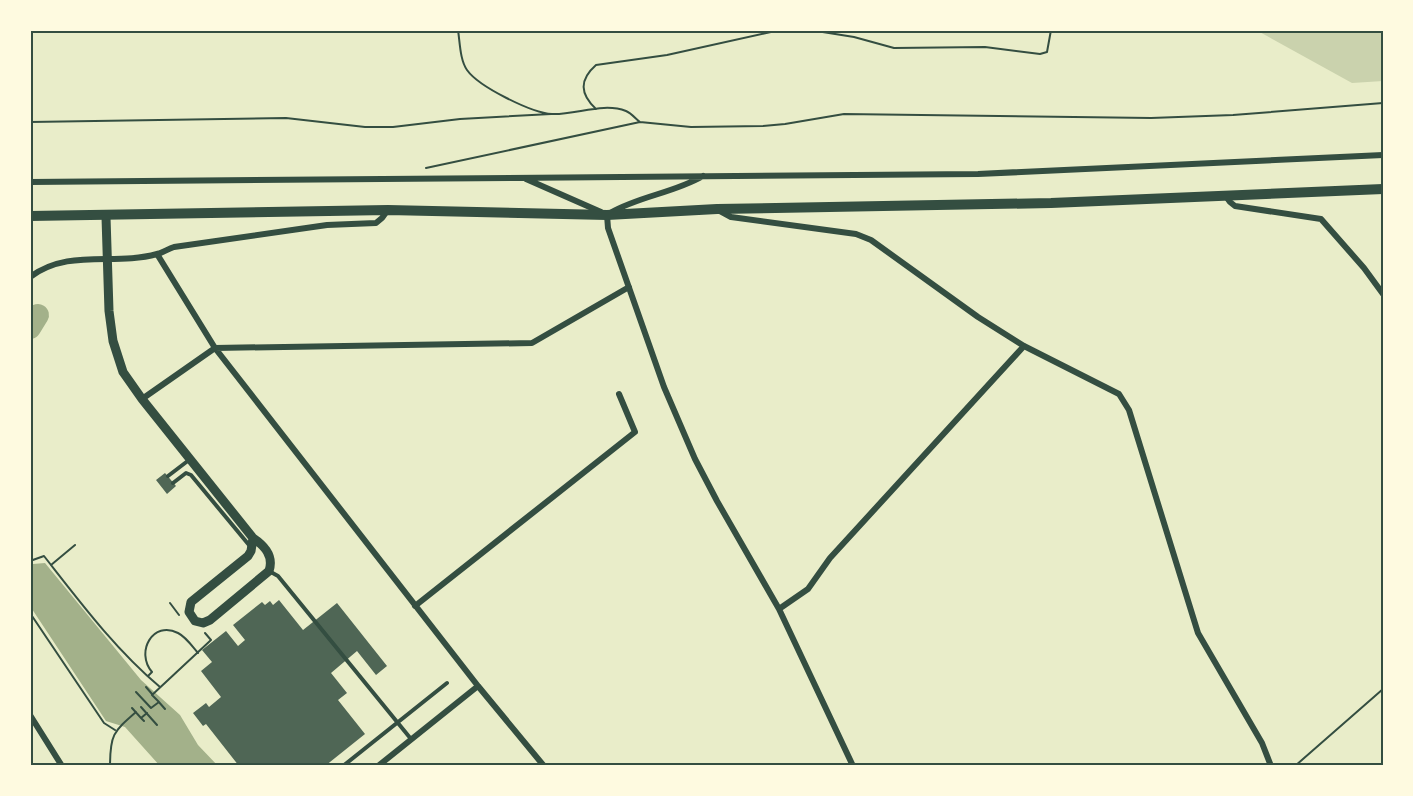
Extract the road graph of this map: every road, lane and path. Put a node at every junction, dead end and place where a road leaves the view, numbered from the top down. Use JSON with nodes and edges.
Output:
{"nodes":[{"id":1,"x":458,"y":30,"type":"edge"},
{"id":2,"x":780,"y":30,"type":"edge"},
{"id":3,"x":810,"y":30,"type":"edge"},
{"id":4,"x":1051,"y":30,"type":"edge"},
{"id":5,"x":1383,"y":103,"type":"edge"},
{"id":6,"x":596,"y":110,"type":"junction"},
{"id":7,"x":551,"y":114,"type":"junction"},
{"id":8,"x":30,"y":122,"type":"edge"},
{"id":9,"x":640,"y":122,"type":"junction"},
{"id":10,"x":1383,"y":155,"type":"edge"},
{"id":11,"x":705,"y":175,"type":"junction"},
{"id":12,"x":423,"y":178,"type":"junction"},
{"id":13,"x":524,"y":178,"type":"junction"},
{"id":14,"x":30,"y":182,"type":"edge"},
{"id":15,"x":1383,"y":189,"type":"edge"},
{"id":16,"x":1225,"y":195,"type":"junction"},
{"id":17,"x":717,"y":209,"type":"junction"},
{"id":18,"x":388,"y":210,"type":"junction"},
{"id":19,"x":607,"y":215,"type":"junction"},
{"id":20,"x":30,"y":216,"type":"edge"},
{"id":21,"x":106,"y":217,"type":"junction"},
{"id":22,"x":157,"y":254,"type":"junction"},
{"id":23,"x":31,"y":275,"type":"edge"},
{"id":24,"x":629,"y":287,"type":"junction"},
{"id":25,"x":1383,"y":294,"type":"edge"},
{"id":26,"x":1024,"y":346,"type":"junction"},
{"id":27,"x":215,"y":348,"type":"junction"},
{"id":28,"x":619,"y":394,"type":"dead end"},
{"id":29,"x":142,"y":399,"type":"junction"},
{"id":30,"x":190,"y":459,"type":"junction"},
{"id":31,"x":168,"y":477,"type":"dead end"},
{"id":32,"x":173,"y":483,"type":"dead end"},
{"id":33,"x":253,"y":538,"type":"junction"},
{"id":34,"x":75,"y":544,"type":"dead end"},
{"id":35,"x":252,"y":548,"type":"junction"},
{"id":36,"x":31,"y":561,"type":"edge"},
{"id":37,"x":51,"y":565,"type":"junction"},
{"id":38,"x":269,"y":571,"type":"junction"},
{"id":39,"x":415,"y":606,"type":"junction"},
{"id":40,"x":779,"y":609,"type":"junction"},
{"id":41,"x":30,"y":613,"type":"edge"},
{"id":42,"x":205,"y":633,"type":"dead end"},
{"id":43,"x":198,"y":653,"type":"junction"},
{"id":44,"x":148,"y":676,"type":"junction"},
{"id":45,"x":447,"y":683,"type":"dead end"},
{"id":46,"x":478,"y":686,"type":"junction"},
{"id":47,"x":146,"y":687,"type":"dead end"},
{"id":48,"x":160,"y":687,"type":"junction"},
{"id":49,"x":1383,"y":689,"type":"edge"},
{"id":50,"x":136,"y":692,"type":"dead end"},
{"id":51,"x":152,"y":694,"type":"junction"},
{"id":52,"x":159,"y":702,"type":"junction"},
{"id":53,"x":132,"y":708,"type":"dead end"},
{"id":54,"x":151,"y":708,"type":"junction"},
{"id":55,"x":165,"y":709,"type":"dead end"},
{"id":56,"x":144,"y":710,"type":"junction"},
{"id":57,"x":136,"y":712,"type":"junction"},
{"id":58,"x":30,"y":715,"type":"edge"},
{"id":59,"x":398,"y":722,"type":"junction"},
{"id":60,"x":157,"y":725,"type":"dead end"},
{"id":61,"x":115,"y":730,"type":"junction"},
{"id":62,"x":412,"y":740,"type":"junction"},
{"id":63,"x":62,"y":766,"type":"edge"},
{"id":64,"x":110,"y":766,"type":"edge"},
{"id":65,"x":343,"y":766,"type":"edge"},
{"id":66,"x":378,"y":766,"type":"edge"},
{"id":67,"x":544,"y":766,"type":"edge"},
{"id":68,"x":853,"y":766,"type":"edge"},
{"id":69,"x":1271,"y":766,"type":"edge"},
{"id":70,"x":1295,"y":766,"type":"edge"}],
"edges":[{"from":1,"to":7,"type":"path"},
{"from":2,"to":6,"type":"path"},
{"from":3,"to":4,"type":"path"},
{"from":5,"to":9,"type":"path"},
{"from":6,"to":7,"type":"path"},
{"from":6,"to":9,"type":"path"},
{"from":7,"to":8,"type":"path"},
{"from":9,"to":12,"type":"path"},
{"from":10,"to":11,"type":"street"},
{"from":11,"to":13,"type":"street"},
{"from":11,"to":19,"type":"street"},
{"from":12,"to":13,"type":"street"},
{"from":12,"to":14,"type":"street"},
{"from":13,"to":19,"type":"street"},
{"from":15,"to":16,"type":"main road"},
{"from":16,"to":17,"type":"main road"},
{"from":16,"to":25,"type":"street"},
{"from":17,"to":19,"type":"main road"},
{"from":17,"to":26,"type":"street"},
{"from":18,"to":19,"type":"main road"},
{"from":18,"to":21,"type":"main road"},
{"from":18,"to":22,"type":"street"},
{"from":19,"to":24,"type":"street"},
{"from":20,"to":21,"type":"main road"},
{"from":21,"to":29,"type":"street"},
{"from":22,"to":23,"type":"street"},
{"from":22,"to":27,"type":"street"},
{"from":24,"to":27,"type":"street"},
{"from":24,"to":40,"type":"street"},
{"from":26,"to":40,"type":"street"},
{"from":26,"to":69,"type":"street"},
{"from":27,"to":29,"type":"street"},
{"from":27,"to":39,"type":"street"},
{"from":28,"to":39,"type":"street"},
{"from":29,"to":30,"type":"street"},
{"from":30,"to":31,"type":"lane"},
{"from":30,"to":33,"type":"street"},
{"from":32,"to":35,"type":"lane"},
{"from":33,"to":35,"type":"street"},
{"from":33,"to":38,"type":"street"},
{"from":34,"to":37,"type":"path"},
{"from":35,"to":38,"type":"street"},
{"from":36,"to":37,"type":"path"},
{"from":37,"to":44,"type":"path"},
{"from":38,"to":59,"type":"lane"},
{"from":39,"to":46,"type":"street"},
{"from":40,"to":68,"type":"street"},
{"from":41,"to":61,"type":"path"},
{"from":42,"to":43,"type":"path"},
{"from":43,"to":44,"type":"path"},
{"from":43,"to":48,"type":"path"},
{"from":44,"to":48,"type":"path"},
{"from":45,"to":59,"type":"lane"},
{"from":46,"to":62,"type":"street"},
{"from":46,"to":67,"type":"street"},
{"from":47,"to":51,"type":"path"},
{"from":48,"to":51,"type":"path"},
{"from":49,"to":70,"type":"path"},
{"from":50,"to":54,"type":"path"},
{"from":51,"to":52,"type":"path"},
{"from":52,"to":54,"type":"path"},
{"from":52,"to":55,"type":"path"},
{"from":53,"to":57,"type":"path"},
{"from":54,"to":56,"type":"path"},
{"from":56,"to":57,"type":"path"},
{"from":56,"to":60,"type":"path"},
{"from":57,"to":61,"type":"path"},
{"from":58,"to":63,"type":"street"},
{"from":59,"to":62,"type":"lane"},
{"from":59,"to":65,"type":"lane"},
{"from":61,"to":64,"type":"path"},
{"from":62,"to":66,"type":"street"}]}
